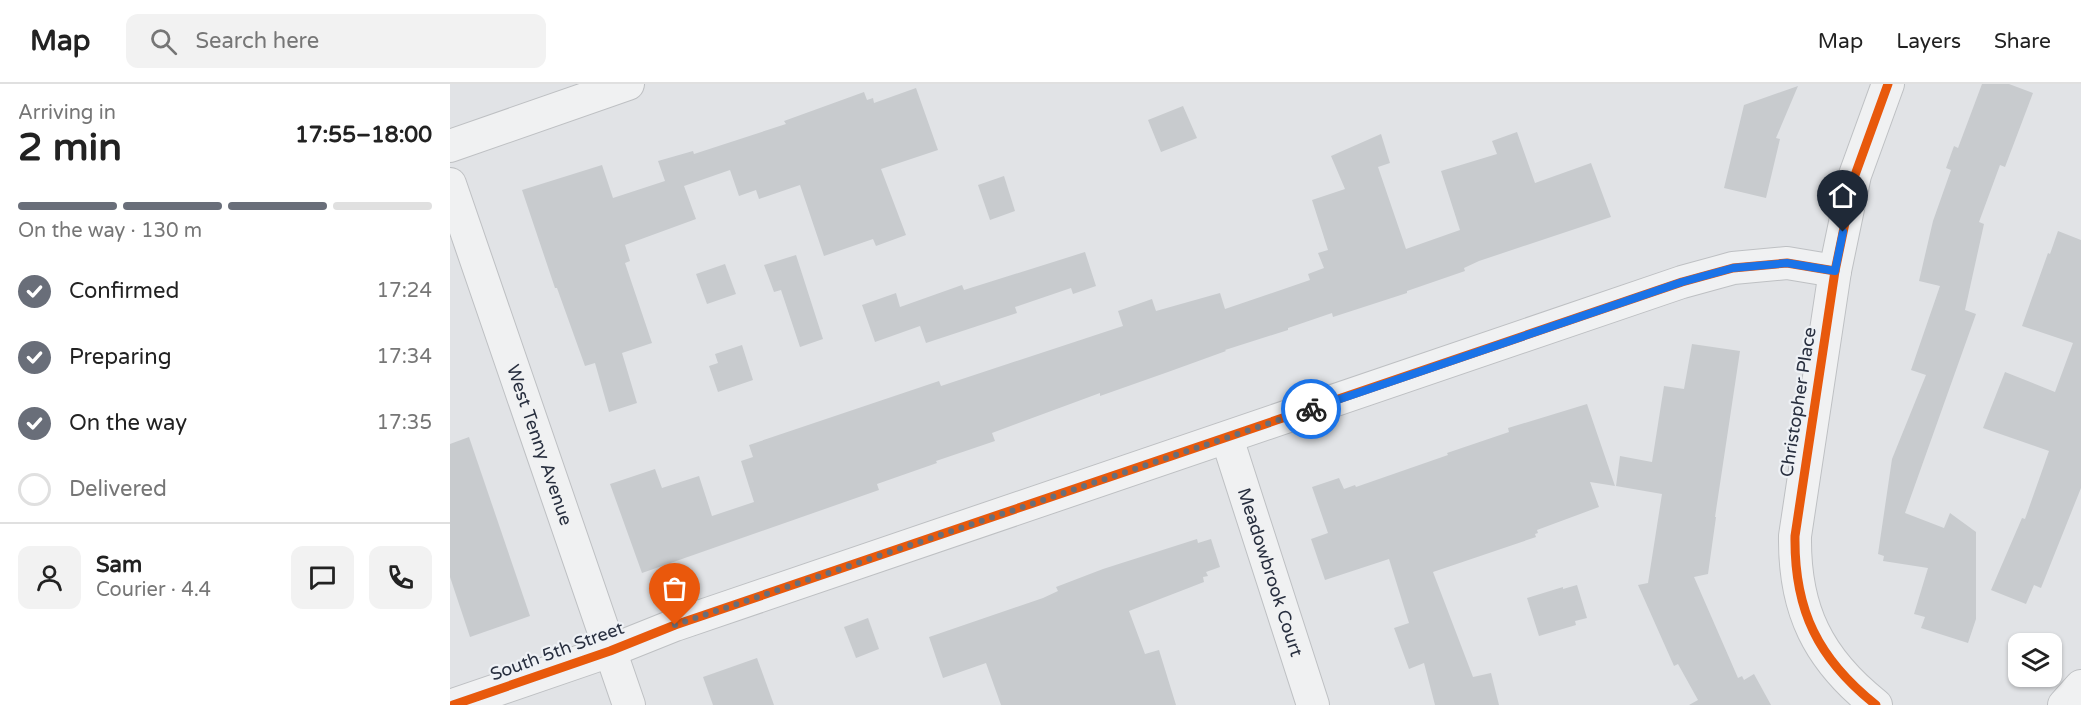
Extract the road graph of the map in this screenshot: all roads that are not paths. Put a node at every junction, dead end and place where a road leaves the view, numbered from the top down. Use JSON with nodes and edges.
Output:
{"nodes":[{"id":1,"x":628,"y":84,"type":"edge"},
{"id":2,"x":1888,"y":84,"type":"edge"},
{"id":3,"x":450,"y":146,"type":"edge"},
{"id":4,"x":450,"y":184,"type":"edge"},
{"id":5,"x":1835,"y":271,"type":"junction"},
{"id":6,"x":1227,"y":438,"type":"junction"},
{"id":7,"x":610,"y":651,"type":"junction"},
{"id":8,"x":2081,"y":686,"type":"edge"},
{"id":9,"x":453,"y":705,"type":"edge"},
{"id":10,"x":629,"y":705,"type":"edge"},
{"id":11,"x":1313,"y":705,"type":"edge"},
{"id":12,"x":1876,"y":705,"type":"edge"},
{"id":13,"x":2064,"y":705,"type":"edge"}],
"edges":[{"from":1,"to":3,"type":"street"},
{"from":2,"to":5,"type":"street","name":"Christopher Place"},
{"from":4,"to":7,"type":"street","name":"West Tenny Avenue"},
{"from":5,"to":6,"type":"street","name":"South 5th Street"},
{"from":5,"to":12,"type":"street","name":"Christopher Place"},
{"from":6,"to":7,"type":"street","name":"South 5th Street"},
{"from":6,"to":11,"type":"street","name":"Meadowbrook Court"},
{"from":7,"to":9,"type":"street","name":"South 5th Street"},
{"from":7,"to":10,"type":"street","name":"West Tenny Avenue"},
{"from":8,"to":13,"type":"street"}]}
